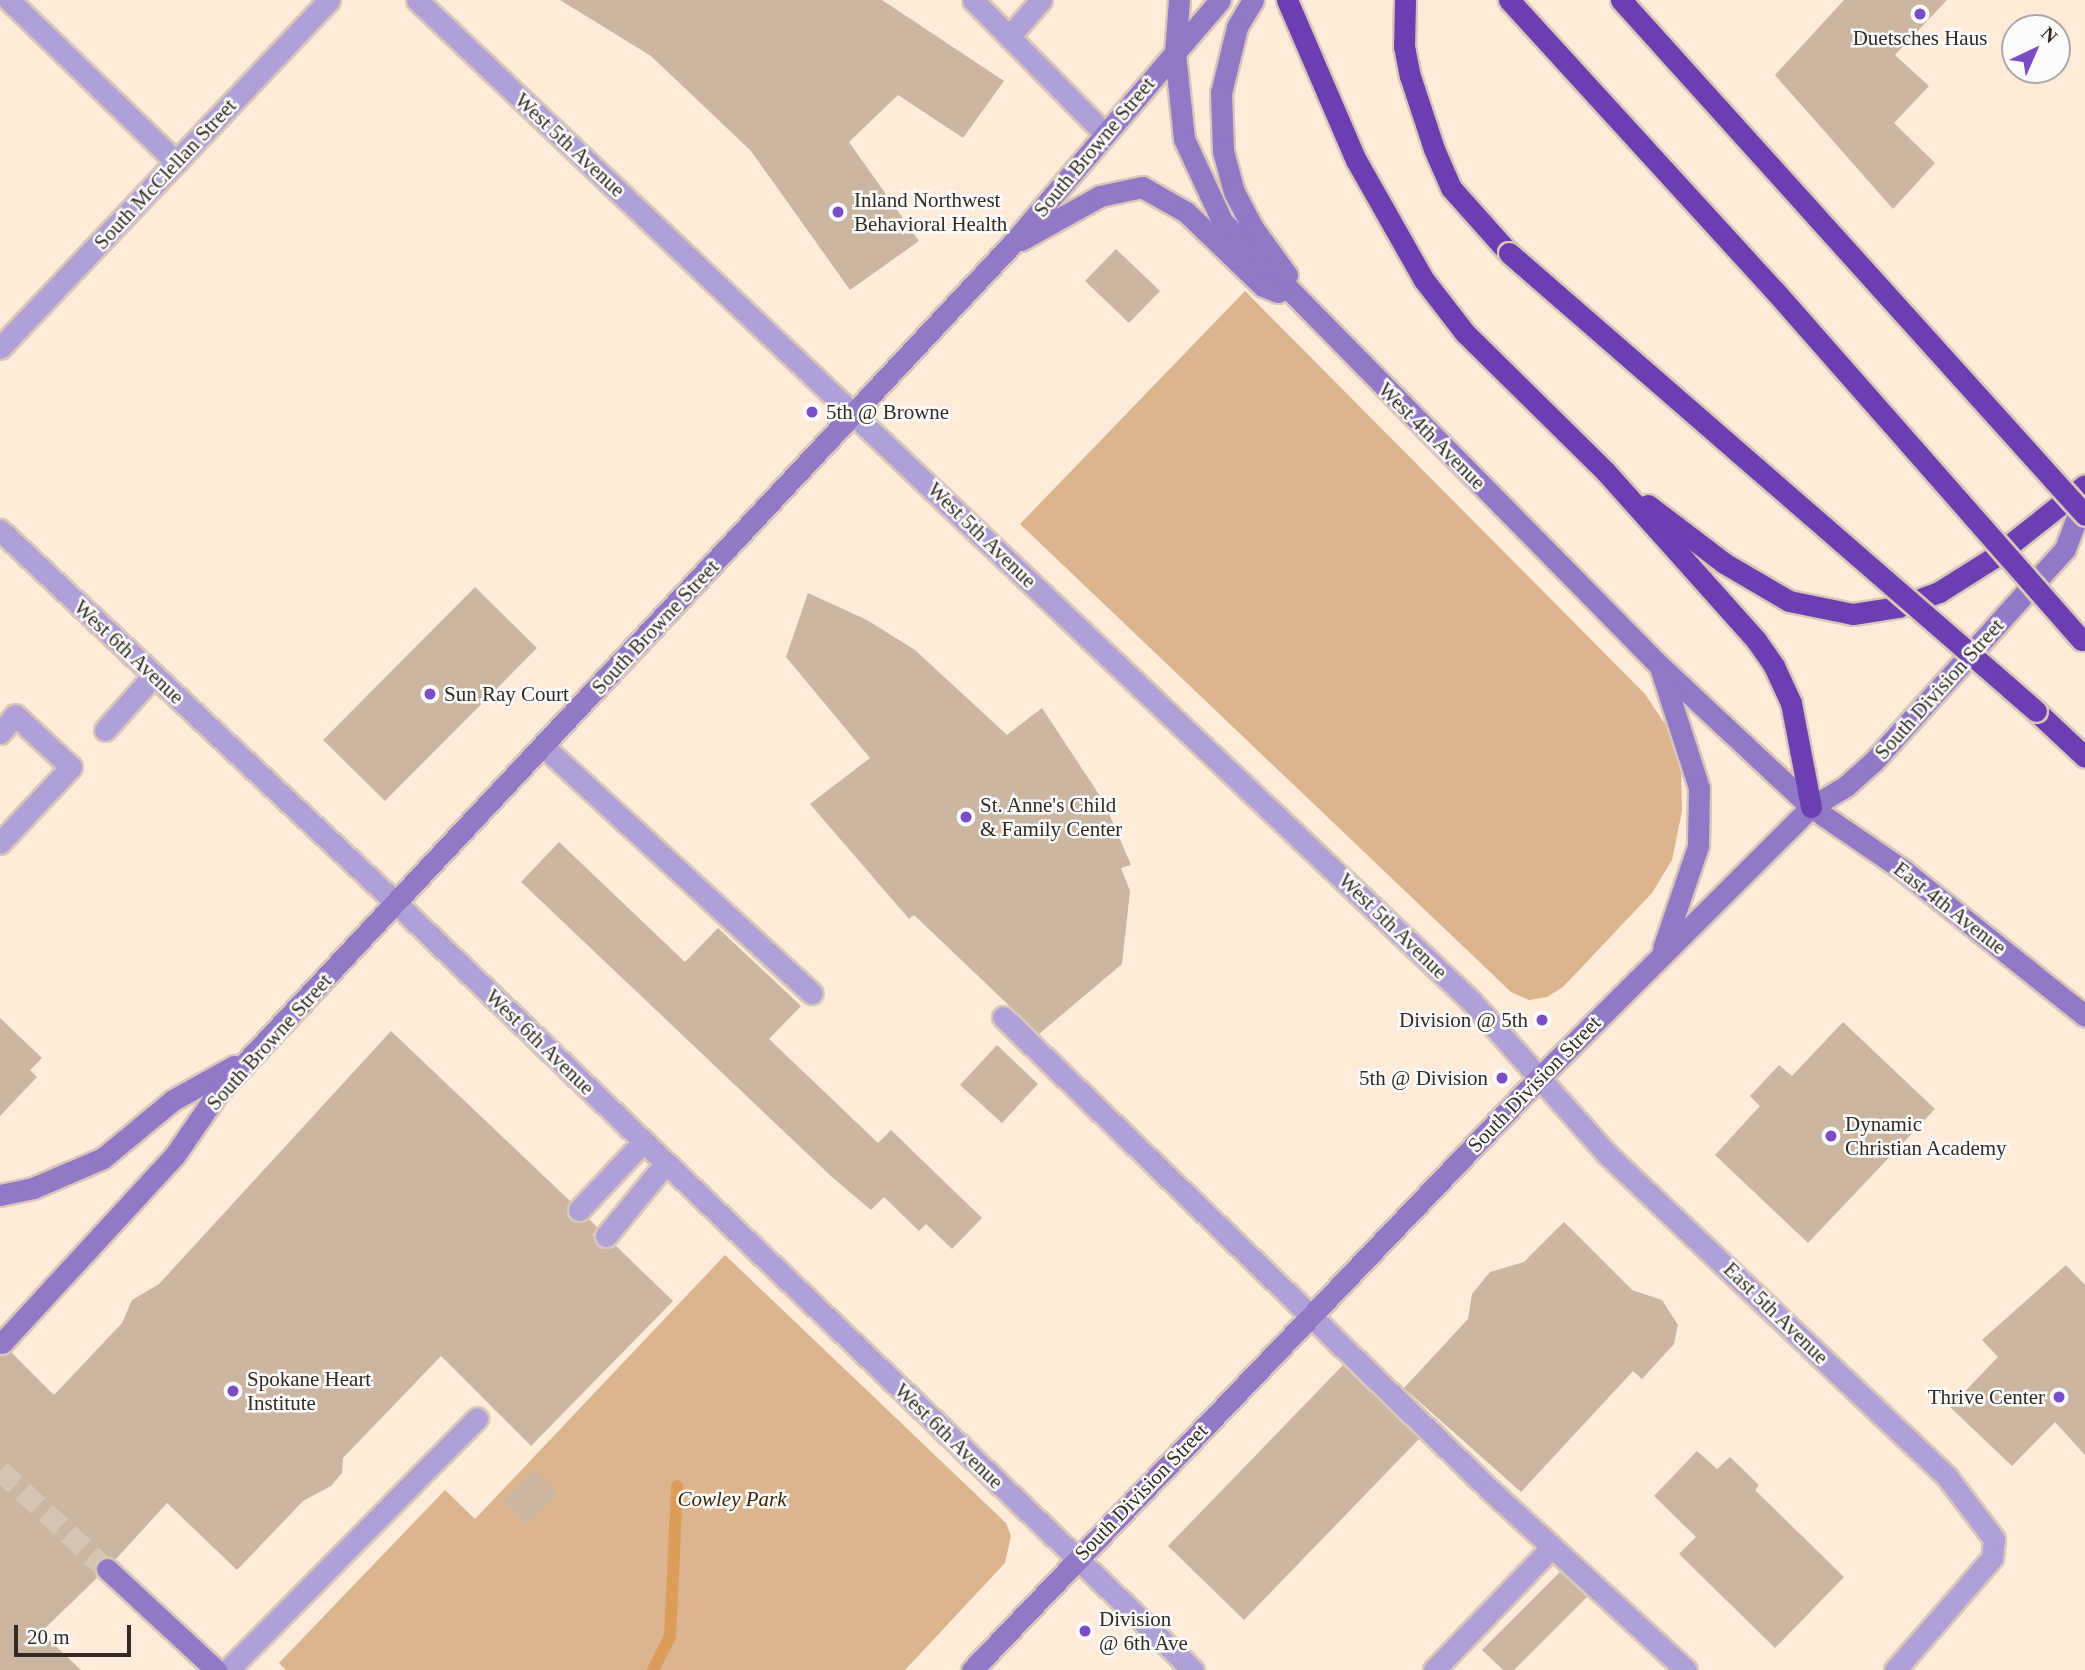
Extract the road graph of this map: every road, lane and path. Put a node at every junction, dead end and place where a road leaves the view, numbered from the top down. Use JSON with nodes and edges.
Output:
{"nodes":[{"id":1,"x":9,"y":0,"type":"edge"},
{"id":2,"x":329,"y":0,"type":"edge"},
{"id":3,"x":417,"y":0,"type":"edge"},
{"id":4,"x":973,"y":0,"type":"edge"},
{"id":5,"x":1041,"y":0,"type":"edge"},
{"id":6,"x":1179,"y":0,"type":"edge"},
{"id":7,"x":1220,"y":0,"type":"edge"},
{"id":8,"x":1253,"y":0,"type":"edge"},
{"id":9,"x":1287,"y":0,"type":"edge"},
{"id":10,"x":1405,"y":0,"type":"edge"},
{"id":11,"x":1509,"y":0,"type":"edge"},
{"id":12,"x":1621,"y":0,"type":"edge"},
{"id":13,"x":1009,"y":37,"type":"junction"},
{"id":14,"x":1175,"y":52,"type":"junction"},
{"id":15,"x":1105,"y":134,"type":"junction"},
{"id":16,"x":176,"y":162,"type":"junction"},
{"id":17,"x":1010,"y":246,"type":"junction"},
{"id":18,"x":1302,"y":304,"type":"junction"},
{"id":19,"x":0,"y":348,"type":"edge"},
{"id":20,"x":854,"y":414,"type":"junction"},
{"id":21,"x":1605,"y":471,"type":"junction"},
{"id":22,"x":2085,"y":485,"type":"edge"},
{"id":23,"x":2085,"y":496,"type":"edge"},
{"id":24,"x":2085,"y":515,"type":"edge"},
{"id":25,"x":0,"y":530,"type":"edge"},
{"id":26,"x":2084,"y":641,"type":"edge"},
{"id":27,"x":1659,"y":665,"type":"junction"},
{"id":28,"x":154,"y":675,"type":"junction"},
{"id":29,"x":105,"y":730,"type":"dead end"},
{"id":30,"x":0,"y":733,"type":"edge"},
{"id":31,"x":543,"y":746,"type":"junction"},
{"id":32,"x":2085,"y":757,"type":"edge"},
{"id":33,"x":1811,"y":807,"type":"junction"},
{"id":34,"x":0,"y":843,"type":"edge"},
{"id":35,"x":396,"y":903,"type":"junction"},
{"id":36,"x":1658,"y":959,"type":"junction"},
{"id":37,"x":812,"y":993,"type":"dead end"},
{"id":38,"x":2085,"y":1016,"type":"edge"},
{"id":39,"x":1003,"y":1017,"type":"dead end"},
{"id":40,"x":252,"y":1056,"type":"junction"},
{"id":41,"x":1539,"y":1078,"type":"junction"},
{"id":42,"x":643,"y":1142,"type":"junction"},
{"id":43,"x":665,"y":1164,"type":"junction"},
{"id":44,"x":0,"y":1195,"type":"edge"},
{"id":45,"x":579,"y":1210,"type":"dead end"},
{"id":46,"x":606,"y":1236,"type":"dead end"},
{"id":47,"x":1313,"y":1313,"type":"junction"},
{"id":48,"x":2,"y":1343,"type":"dead end"},
{"id":49,"x":477,"y":1418,"type":"dead end"},
{"id":50,"x":1552,"y":1546,"type":"junction"},
{"id":51,"x":1076,"y":1559,"type":"junction"},
{"id":52,"x":107,"y":1569,"type":"tunnel mouth"},
{"id":53,"x":216,"y":1670,"type":"edge"},
{"id":54,"x":228,"y":1670,"type":"edge"},
{"id":55,"x":972,"y":1670,"type":"edge"},
{"id":56,"x":1193,"y":1670,"type":"edge"},
{"id":57,"x":1434,"y":1670,"type":"edge"},
{"id":58,"x":1686,"y":1670,"type":"edge"},
{"id":59,"x":1895,"y":1670,"type":"edge"}],
"edges":[{"from":1,"to":16,"type":"street"},
{"from":2,"to":16,"type":"street","name":"South McClellan Street"},
{"from":3,"to":20,"type":"street","name":"West 5th Avenue"},
{"from":4,"to":13,"type":"street"},
{"from":5,"to":13,"type":"street"},
{"from":6,"to":14,"type":"street","name":"West 4th Avenue"},
{"from":7,"to":14,"type":"street","name":"South Browne Street"},
{"from":8,"to":18,"type":"street"},
{"from":9,"to":21,"type":"highway"},
{"from":10,"to":32,"type":"highway","bridge":true},
{"from":11,"to":26,"type":"highway","bridge":true},
{"from":12,"to":24,"type":"highway","bridge":true},
{"from":13,"to":15,"type":"street"},
{"from":14,"to":15,"type":"street","name":"South Browne Street"},
{"from":14,"to":18,"type":"street","name":"West 4th Avenue"},
{"from":15,"to":17,"type":"street","name":"South Browne Street"},
{"from":16,"to":19,"type":"street","name":"South McClellan Street"},
{"from":17,"to":18,"type":"street"},
{"from":17,"to":20,"type":"street","name":"South Browne Street"},
{"from":18,"to":27,"type":"street","name":"West 4th Avenue"},
{"from":20,"to":31,"type":"street","name":"South Browne Street"},
{"from":20,"to":41,"type":"street","name":"West 5th Avenue"},
{"from":21,"to":22,"type":"highway"},
{"from":21,"to":33,"type":"highway"},
{"from":23,"to":33,"type":"street","name":"South Division Street"},
{"from":25,"to":28,"type":"street","name":"West 6th Avenue"},
{"from":27,"to":33,"type":"street","name":"West 4th Avenue"},
{"from":27,"to":36,"type":"street"},
{"from":28,"to":29,"type":"street"},
{"from":28,"to":35,"type":"street","name":"West 6th Avenue"},
{"from":30,"to":34,"type":"street"},
{"from":31,"to":35,"type":"street","name":"South Browne Street"},
{"from":31,"to":37,"type":"street"},
{"from":33,"to":36,"type":"street","name":"South Division Street"},
{"from":33,"to":38,"type":"street","name":"East 4th Avenue"},
{"from":35,"to":40,"type":"street","name":"South Browne Street"},
{"from":35,"to":42,"type":"street","name":"West 6th Avenue"},
{"from":36,"to":41,"type":"street","name":"South Division Street"},
{"from":39,"to":47,"type":"street"},
{"from":40,"to":44,"type":"street"},
{"from":40,"to":48,"type":"street","name":"South Browne Street"},
{"from":41,"to":47,"type":"street","name":"South Division Street"},
{"from":41,"to":59,"type":"street","name":"East 5th Avenue"},
{"from":42,"to":43,"type":"street","name":"West 6th Avenue"},
{"from":42,"to":45,"type":"street"},
{"from":43,"to":46,"type":"street"},
{"from":43,"to":51,"type":"street","name":"West 6th Avenue"},
{"from":47,"to":50,"type":"street"},
{"from":47,"to":51,"type":"street","name":"South Division Street"},
{"from":49,"to":54,"type":"street"},
{"from":50,"to":57,"type":"street"},
{"from":50,"to":58,"type":"street"},
{"from":51,"to":55,"type":"street","name":"South Division Street"},
{"from":51,"to":56,"type":"street","name":"West 6th Avenue"},
{"from":52,"to":53,"type":"street"}]}
